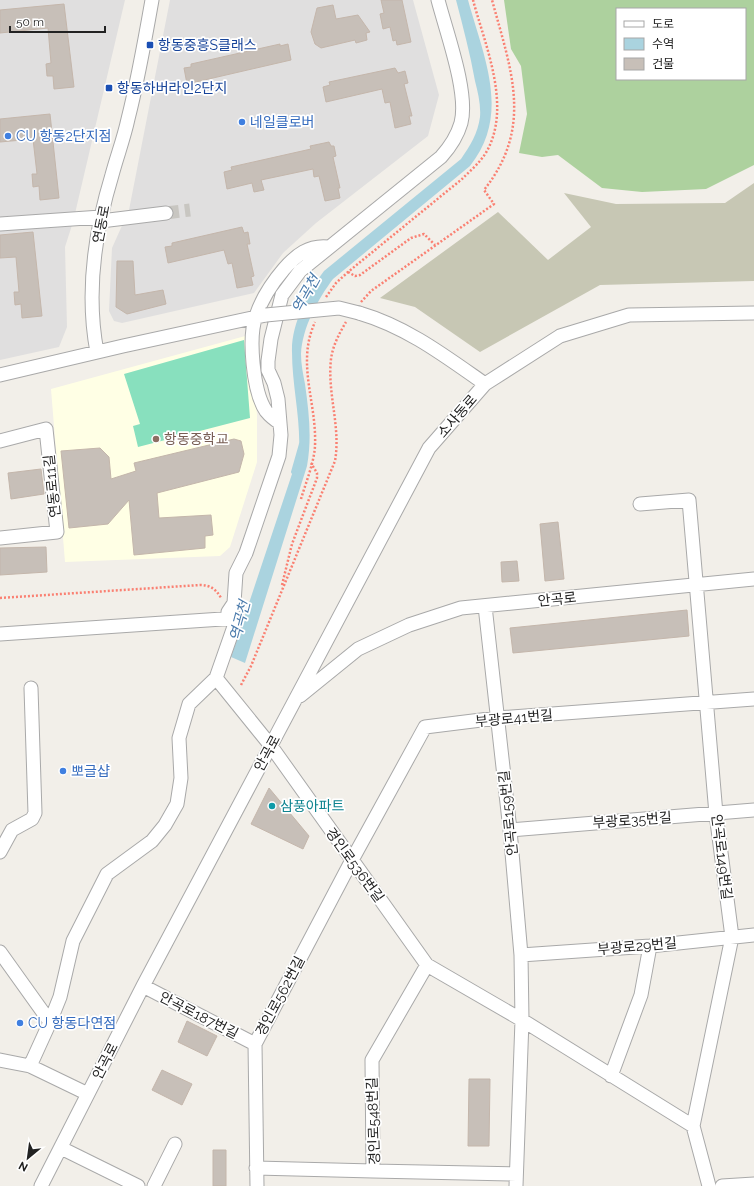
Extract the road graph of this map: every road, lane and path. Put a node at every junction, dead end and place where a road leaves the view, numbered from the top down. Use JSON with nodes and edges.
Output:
{"nodes":[{"id":1,"x":152,"y":0,"type":"edge"},
{"id":2,"x":438,"y":0,"type":"edge"},
{"id":3,"x":473,"y":0,"type":"edge"},
{"id":4,"x":166,"y":214,"type":"tunnel mouth"},
{"id":5,"x":101,"y":219,"type":"junction"},
{"id":6,"x":0,"y":224,"type":"edge"},
{"id":7,"x":436,"y":245,"type":"dead end"},
{"id":8,"x":328,"y":247,"type":"junction"},
{"id":9,"x":348,"y":272,"type":"junction"},
{"id":10,"x":325,"y":300,"type":"dead end"},
{"id":11,"x":754,"y":313,"type":"edge"},
{"id":12,"x":261,"y":316,"type":"junction"},
{"id":13,"x":316,"y":320,"type":"dead end"},
{"id":14,"x":97,"y":352,"type":"junction"},
{"id":15,"x":0,"y":375,"type":"edge"},
{"id":16,"x":485,"y":384,"type":"junction"},
{"id":17,"x":280,"y":423,"type":"junction"},
{"id":18,"x":0,"y":440,"type":"edge"},
{"id":19,"x":311,"y":463,"type":"junction"},
{"id":20,"x":301,"y":499,"type":"dead end"},
{"id":21,"x":640,"y":504,"type":"dead end"},
{"id":22,"x":0,"y":538,"type":"edge"},
{"id":23,"x":754,"y":579,"type":"edge"},
{"id":24,"x":696,"y":584,"type":"junction"},
{"id":25,"x":280,"y":593,"type":"dead end"},
{"id":26,"x":0,"y":598,"type":"edge"},
{"id":27,"x":485,"y":606,"type":"junction"},
{"id":28,"x":228,"y":612,"type":"joint"},
{"id":29,"x":0,"y":634,"type":"edge"},
{"id":30,"x":216,"y":678,"type":"junction"},
{"id":31,"x":31,"y":688,"type":"dead end"},
{"id":32,"x":754,"y":698,"type":"edge"},
{"id":33,"x":295,"y":701,"type":"junction"},
{"id":34,"x":706,"y":703,"type":"junction"},
{"id":35,"x":497,"y":718,"type":"junction"},
{"id":36,"x":271,"y":746,"type":"junction"},
{"id":37,"x":754,"y":810,"type":"edge"},
{"id":38,"x":716,"y":814,"type":"junction"},
{"id":39,"x":510,"y":830,"type":"junction"},
{"id":40,"x":0,"y":852,"type":"edge"},
{"id":41,"x":352,"y":860,"type":"junction"},
{"id":42,"x":754,"y":936,"type":"edge"},
{"id":43,"x":732,"y":937,"type":"junction"},
{"id":44,"x":650,"y":946,"type":"junction"},
{"id":45,"x":0,"y":952,"type":"edge"},
{"id":46,"x":521,"y":954,"type":"junction"},
{"id":47,"x":427,"y":965,"type":"junction"},
{"id":48,"x":143,"y":986,"type":"junction"},
{"id":49,"x":522,"y":1020,"type":"junction"},
{"id":50,"x":50,"y":1022,"type":"junction"},
{"id":51,"x":255,"y":1044,"type":"junction"},
{"id":52,"x":0,"y":1060,"type":"edge"},
{"id":53,"x":30,"y":1066,"type":"junction"},
{"id":54,"x":611,"y":1076,"type":"junction"},
{"id":55,"x":88,"y":1094,"type":"junction"},
{"id":56,"x":693,"y":1126,"type":"junction"},
{"id":57,"x":175,"y":1144,"type":"dead end"},
{"id":58,"x":61,"y":1148,"type":"junction"},
{"id":59,"x":256,"y":1168,"type":"junction"},
{"id":60,"x":373,"y":1171,"type":"junction"},
{"id":61,"x":516,"y":1180,"type":"edge"},
{"id":62,"x":754,"y":1184,"type":"edge"},
{"id":63,"x":42,"y":1186,"type":"edge"},
{"id":64,"x":138,"y":1186,"type":"edge"},
{"id":65,"x":154,"y":1186,"type":"edge"},
{"id":66,"x":256,"y":1186,"type":"edge"},
{"id":67,"x":709,"y":1186,"type":"edge"},
{"id":68,"x":722,"y":1186,"type":"edge"}],
"edges":[{"from":1,"to":5,"type":"street","name":"연동로"},
{"from":2,"to":8,"type":"street"},
{"from":3,"to":9,"type":"path"},
{"from":4,"to":5,"type":"street"},
{"from":5,"to":6,"type":"street"},
{"from":5,"to":14,"type":"street","name":"연동로"},
{"from":7,"to":9,"type":"path"},
{"from":8,"to":12,"type":"street"},
{"from":8,"to":17,"type":"street"},
{"from":9,"to":10,"type":"path"},
{"from":11,"to":16,"type":"street","name":"소사동로"},
{"from":12,"to":14,"type":"street"},
{"from":12,"to":16,"type":"street","bridge":true},
{"from":12,"to":17,"type":"street"},
{"from":13,"to":19,"type":"path"},
{"from":14,"to":15,"type":"street"},
{"from":16,"to":33,"type":"street","name":"소사동로"},
{"from":17,"to":28,"type":"street"},
{"from":18,"to":22,"type":"street","name":"연동로11길"},
{"from":19,"to":20,"type":"path"},
{"from":19,"to":25,"type":"path"},
{"from":21,"to":24,"type":"street"},
{"from":23,"to":24,"type":"street","name":"안곡로"},
{"from":24,"to":27,"type":"street","name":"안곡로"},
{"from":24,"to":34,"type":"street","name":"안곡로149번길"},
{"from":26,"to":28,"type":"path"},
{"from":27,"to":33,"type":"street","name":"안곡로"},
{"from":27,"to":35,"type":"street","name":"안곡로159번길"},
{"from":29,"to":30,"type":"street"},
{"from":30,"to":36,"type":"street","name":"경인로536번길"},
{"from":30,"to":50,"type":"street"},
{"from":31,"to":40,"type":"street"},
{"from":32,"to":34,"type":"street","name":"부광로41번길"},
{"from":33,"to":36,"type":"street","name":"안곡로"},
{"from":34,"to":35,"type":"street","name":"부광로41번길"},
{"from":34,"to":38,"type":"street","name":"안곡로149번길"},
{"from":35,"to":39,"type":"street","name":"안곡로159번길"},
{"from":35,"to":41,"type":"street","name":"부광로41번길"},
{"from":36,"to":41,"type":"street","name":"경인로536번길"},
{"from":36,"to":48,"type":"street","name":"안곡로"},
{"from":37,"to":38,"type":"street","name":"부광로35번길"},
{"from":38,"to":39,"type":"street","name":"부광로35번길"},
{"from":38,"to":43,"type":"street","name":"안곡로149번길"},
{"from":39,"to":46,"type":"street","name":"안곡로159번길"},
{"from":41,"to":47,"type":"street","name":"경인로536번길"},
{"from":41,"to":51,"type":"street","name":"경인로562번길"},
{"from":42,"to":43,"type":"street","name":"부광로29번길"},
{"from":43,"to":44,"type":"street","name":"부광로29번길"},
{"from":43,"to":56,"type":"street","name":"안곡로149번길"},
{"from":44,"to":46,"type":"street","name":"부광로29번길"},
{"from":44,"to":54,"type":"street"},
{"from":45,"to":50,"type":"street"},
{"from":46,"to":49,"type":"street","name":"안곡로159번길"},
{"from":47,"to":49,"type":"street","name":"경인로536번길"},
{"from":47,"to":60,"type":"street","name":"경인로548번길"},
{"from":48,"to":51,"type":"street","name":"안곡로187번길"},
{"from":48,"to":55,"type":"street","name":"안곡로"},
{"from":49,"to":54,"type":"street","name":"경인로536번길"},
{"from":49,"to":61,"type":"street","name":"경인로548번길"},
{"from":50,"to":53,"type":"street"},
{"from":51,"to":59,"type":"street","name":"경인로562번길"},
{"from":52,"to":53,"type":"street"},
{"from":53,"to":55,"type":"street"},
{"from":54,"to":56,"type":"street","name":"경인로536번길"},
{"from":55,"to":58,"type":"street","name":"안곡로"},
{"from":56,"to":67,"type":"street"},
{"from":57,"to":65,"type":"street"},
{"from":58,"to":63,"type":"street","name":"안곡로"},
{"from":58,"to":64,"type":"street"},
{"from":59,"to":60,"type":"street"},
{"from":59,"to":66,"type":"street","name":"경인로562번길"},
{"from":60,"to":61,"type":"street","name":"경인로548번길"},
{"from":62,"to":68,"type":"street"}]}
